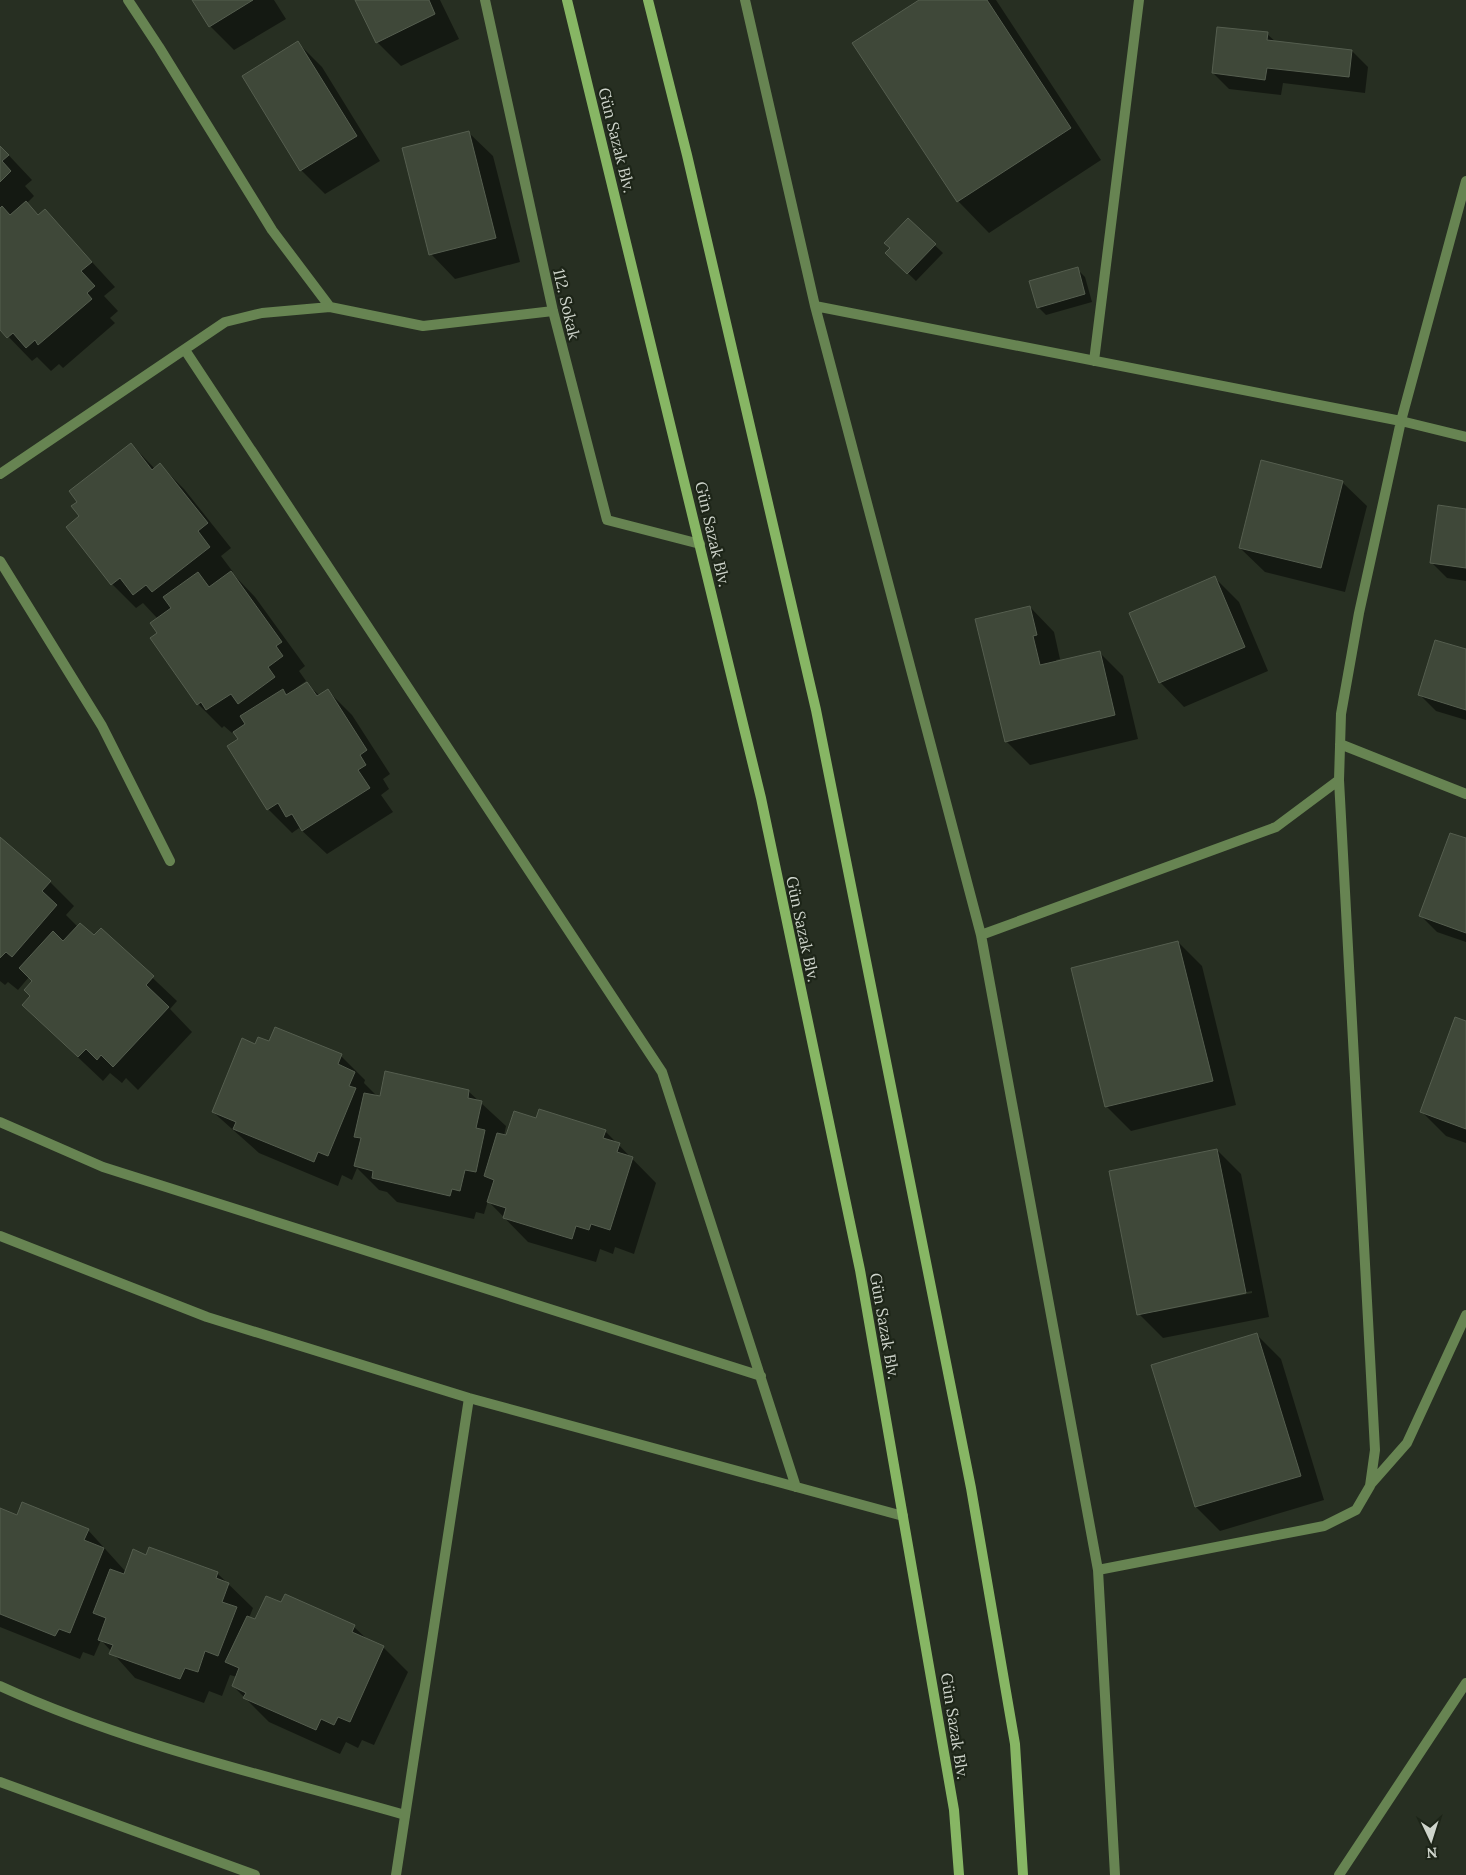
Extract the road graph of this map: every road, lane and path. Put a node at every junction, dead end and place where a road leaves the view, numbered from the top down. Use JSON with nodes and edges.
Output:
{"nodes":[{"id":1,"x":128,"y":0,"type":"edge"},
{"id":2,"x":485,"y":0,"type":"edge"},
{"id":3,"x":567,"y":0,"type":"edge"},
{"id":4,"x":648,"y":0,"type":"edge"},
{"id":5,"x":745,"y":0,"type":"edge"},
{"id":6,"x":1139,"y":0,"type":"edge"},
{"id":7,"x":1466,"y":181,"type":"edge"},
{"id":8,"x":816,"y":306,"type":"junction"},
{"id":9,"x":330,"y":307,"type":"junction"},
{"id":10,"x":553,"y":311,"type":"junction"},
{"id":11,"x":185,"y":350,"type":"junction"},
{"id":12,"x":1094,"y":361,"type":"junction"},
{"id":13,"x":1401,"y":421,"type":"junction"},
{"id":14,"x":1466,"y":437,"type":"edge"},
{"id":15,"x":0,"y":474,"type":"edge"},
{"id":16,"x":700,"y":544,"type":"junction"},
{"id":17,"x":0,"y":561,"type":"edge"},
{"id":18,"x":1340,"y":744,"type":"junction"},
{"id":19,"x":1339,"y":780,"type":"junction"},
{"id":20,"x":1466,"y":794,"type":"edge"},
{"id":21,"x":170,"y":861,"type":"dead end"},
{"id":22,"x":981,"y":935,"type":"junction"},
{"id":23,"x":0,"y":1122,"type":"edge"},
{"id":24,"x":0,"y":1236,"type":"edge"},
{"id":25,"x":1466,"y":1315,"type":"edge"},
{"id":26,"x":761,"y":1376,"type":"junction"},
{"id":27,"x":469,"y":1398,"type":"junction"},
{"id":28,"x":1370,"y":1486,"type":"junction"},
{"id":29,"x":796,"y":1487,"type":"junction"},
{"id":30,"x":903,"y":1516,"type":"junction"},
{"id":31,"x":1098,"y":1570,"type":"junction"},
{"id":32,"x":1466,"y":1683,"type":"edge"},
{"id":33,"x":0,"y":1686,"type":"edge"},
{"id":34,"x":0,"y":1782,"type":"edge"},
{"id":35,"x":405,"y":1815,"type":"junction"},
{"id":36,"x":255,"y":1875,"type":"edge"},
{"id":37,"x":396,"y":1875,"type":"edge"},
{"id":38,"x":959,"y":1875,"type":"edge"},
{"id":39,"x":1023,"y":1875,"type":"edge"},
{"id":40,"x":1115,"y":1875,"type":"edge"},
{"id":41,"x":1339,"y":1875,"type":"edge"}],
"edges":[{"from":1,"to":9,"type":"street"},
{"from":2,"to":10,"type":"street","name":"112. Sokak"},
{"from":3,"to":16,"type":"main road","name":"Gün Sazak Blv."},
{"from":4,"to":39,"type":"main road"},
{"from":5,"to":8,"type":"street"},
{"from":6,"to":12,"type":"street"},
{"from":7,"to":13,"type":"street"},
{"from":8,"to":12,"type":"street"},
{"from":8,"to":22,"type":"street"},
{"from":9,"to":10,"type":"street"},
{"from":9,"to":11,"type":"street"},
{"from":10,"to":16,"type":"street","name":"112. Sokak"},
{"from":11,"to":15,"type":"street"},
{"from":11,"to":26,"type":"street"},
{"from":12,"to":13,"type":"street"},
{"from":13,"to":14,"type":"street"},
{"from":13,"to":18,"type":"street"},
{"from":16,"to":30,"type":"main road","name":"Gün Sazak Blv."},
{"from":17,"to":21,"type":"street"},
{"from":18,"to":19,"type":"street"},
{"from":18,"to":20,"type":"street"},
{"from":19,"to":22,"type":"street"},
{"from":19,"to":28,"type":"street"},
{"from":22,"to":31,"type":"street"},
{"from":23,"to":26,"type":"street"},
{"from":24,"to":27,"type":"street"},
{"from":25,"to":28,"type":"street"},
{"from":26,"to":29,"type":"street"},
{"from":27,"to":29,"type":"street"},
{"from":27,"to":35,"type":"street"},
{"from":28,"to":31,"type":"street"},
{"from":29,"to":30,"type":"street"},
{"from":30,"to":38,"type":"main road","name":"Gün Sazak Blv."},
{"from":31,"to":40,"type":"street"},
{"from":32,"to":41,"type":"street"},
{"from":33,"to":35,"type":"street"},
{"from":34,"to":36,"type":"street"},
{"from":35,"to":37,"type":"street"}]}
